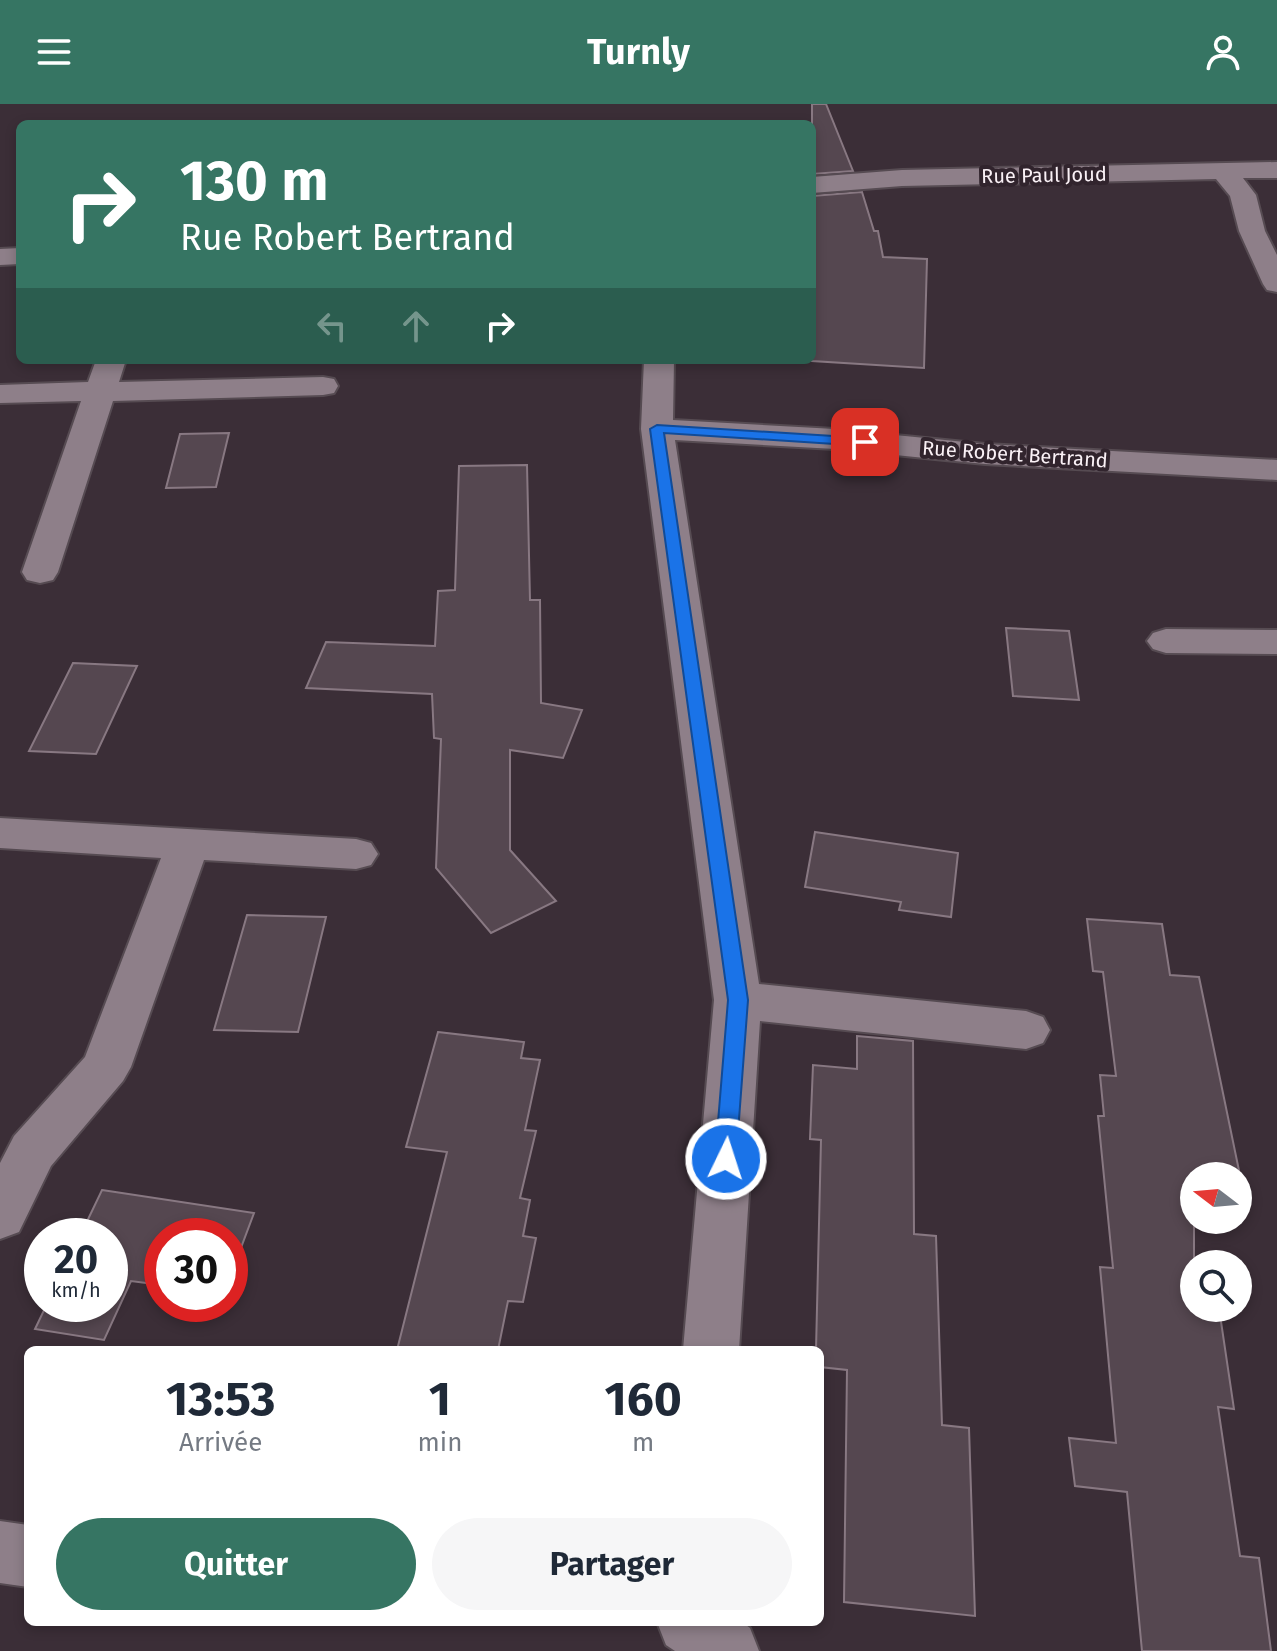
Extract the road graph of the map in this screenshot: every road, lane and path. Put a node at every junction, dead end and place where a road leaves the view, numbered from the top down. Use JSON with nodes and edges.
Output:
{"nodes":[{"id":1,"x":1277,"y":170,"type":"edge"},
{"id":2,"x":1223,"y":171,"type":"junction"},
{"id":3,"x":816,"y":185,"type":"edge"},
{"id":4,"x":1277,"y":284,"type":"edge"},
{"id":5,"x":109,"y":364,"type":"edge"},
{"id":6,"x":659,"y":364,"type":"edge"},
{"id":7,"x":323,"y":386,"type":"dead end"},
{"id":8,"x":99,"y":391,"type":"junction"},
{"id":9,"x":0,"y":394,"type":"edge"},
{"id":10,"x":657,"y":429,"type":"junction"},
{"id":11,"x":1277,"y":470,"type":"edge"},
{"id":12,"x":40,"y":572,"type":"dead end"},
{"id":13,"x":1166,"y":641,"type":"dead end"},
{"id":14,"x":1277,"y":642,"type":"edge"},
{"id":15,"x":0,"y":833,"type":"edge"},
{"id":16,"x":188,"y":844,"type":"junction"},
{"id":17,"x":356,"y":854,"type":"dead end"},
{"id":18,"x":738,"y":1000,"type":"junction"},
{"id":19,"x":1026,"y":1030,"type":"dead end"},
{"id":20,"x":0,"y":1216,"type":"edge"},
{"id":21,"x":711,"y":1346,"type":"edge"},
{"id":22,"x":0,"y":1552,"type":"edge"},
{"id":23,"x":24,"y":1555,"type":"edge"},
{"id":24,"x":693,"y":1626,"type":"edge"},
{"id":25,"x":727,"y":1651,"type":"edge"}],
"edges":[{"from":1,"to":2,"type":"street","name":"Rue Paul Joud"},
{"from":2,"to":3,"type":"street","name":"Rue Paul Joud"},
{"from":2,"to":4,"type":"street"},
{"from":5,"to":8,"type":"street"},
{"from":6,"to":10,"type":"street"},
{"from":7,"to":8,"type":"street"},
{"from":8,"to":9,"type":"street"},
{"from":8,"to":12,"type":"street"},
{"from":10,"to":11,"type":"street","name":"Rue Robert Bertrand"},
{"from":10,"to":18,"type":"street"},
{"from":13,"to":14,"type":"street"},
{"from":15,"to":16,"type":"street"},
{"from":16,"to":17,"type":"street"},
{"from":16,"to":20,"type":"street"},
{"from":18,"to":19,"type":"street"},
{"from":18,"to":21,"type":"street"},
{"from":22,"to":23,"type":"street"},
{"from":24,"to":25,"type":"street"}]}
